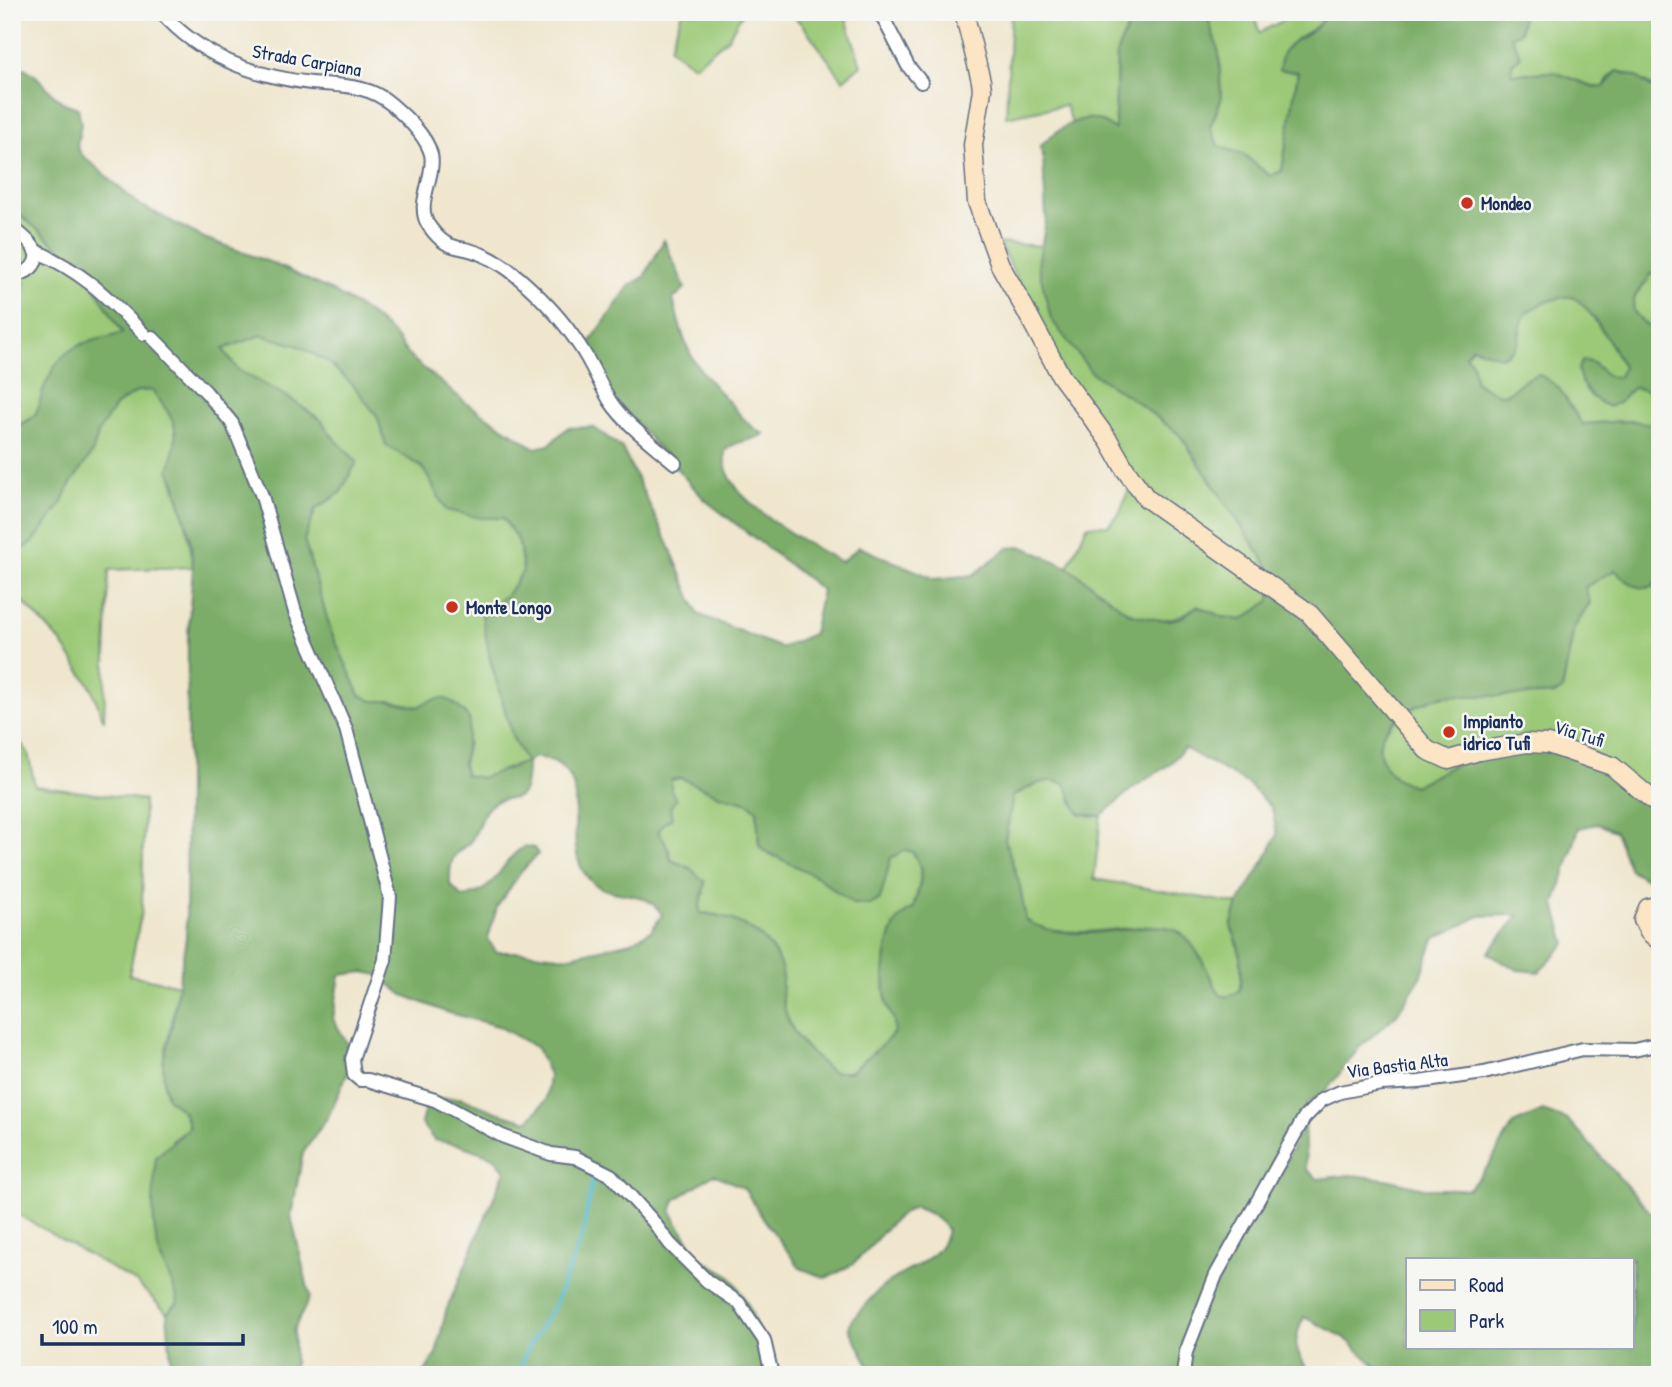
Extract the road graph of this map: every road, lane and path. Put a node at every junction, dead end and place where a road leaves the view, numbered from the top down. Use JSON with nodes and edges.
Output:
{"nodes":[{"id":1,"x":161,"y":12,"type":"edge"},
{"id":2,"x":880,"y":12,"type":"edge"},
{"id":3,"x":964,"y":12,"type":"edge"},
{"id":4,"x":921,"y":82,"type":"dead end"},
{"id":5,"x":12,"y":227,"type":"edge"},
{"id":6,"x":34,"y":250,"type":"junction"},
{"id":7,"x":12,"y":274,"type":"edge"},
{"id":8,"x":675,"y":463,"type":"dead end"},
{"id":9,"x":1660,"y":806,"type":"edge"},
{"id":10,"x":1660,"y":905,"type":"edge"},
{"id":11,"x":1660,"y":942,"type":"edge"},
{"id":12,"x":1660,"y":1044,"type":"edge"},
{"id":13,"x":772,"y":1375,"type":"edge"},
{"id":14,"x":1183,"y":1375,"type":"edge"}],
"edges":[{"from":1,"to":8,"type":"street","name":"Strada Carpiana"},
{"from":2,"to":4,"type":"street"},
{"from":3,"to":9,"type":"street","name":"Via Tufi"},
{"from":5,"to":6,"type":"street"},
{"from":6,"to":7,"type":"street"},
{"from":6,"to":13,"type":"street"},
{"from":10,"to":11,"type":"street"},
{"from":12,"to":14,"type":"street","name":"Via Bastia Alta"}]}
